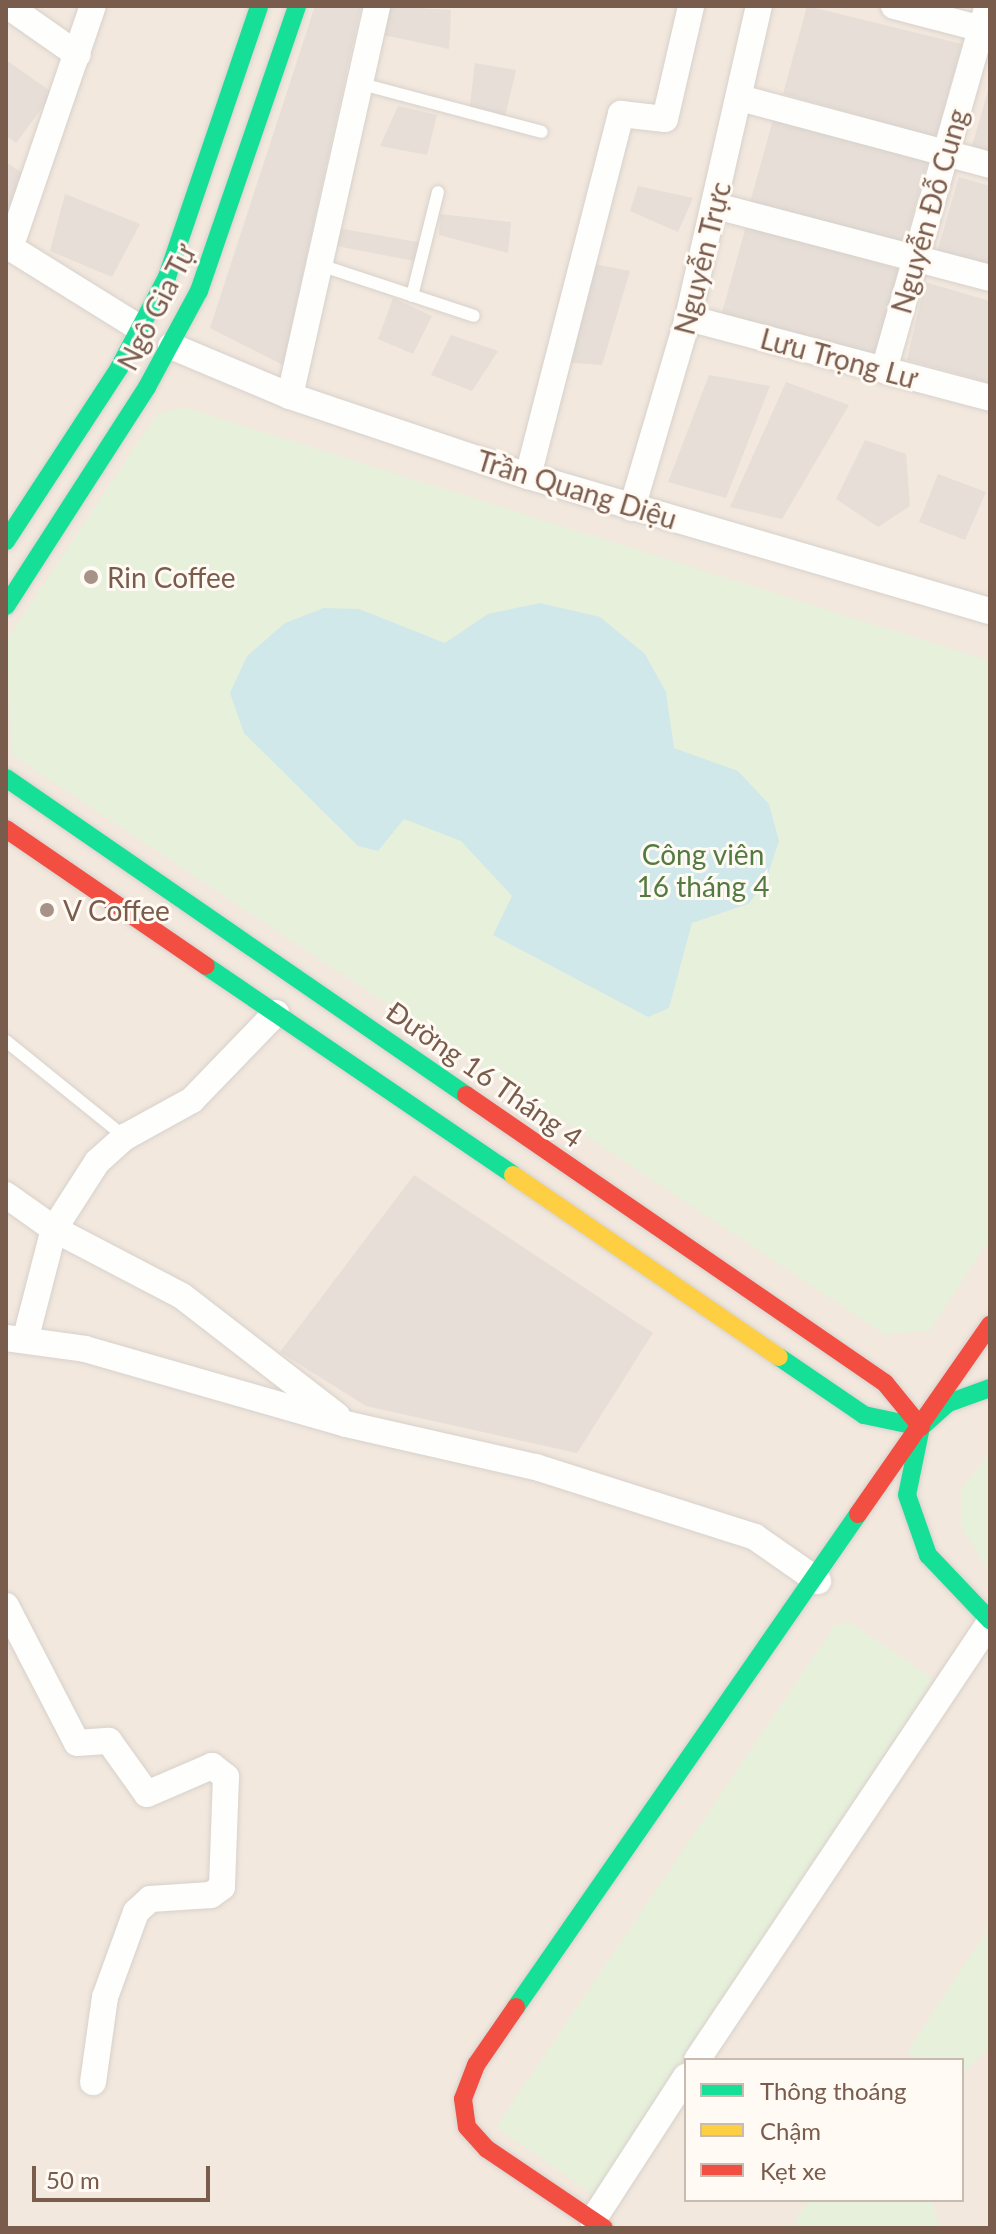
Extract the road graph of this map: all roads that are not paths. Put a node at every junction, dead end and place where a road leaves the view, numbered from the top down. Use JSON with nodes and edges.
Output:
{"nodes":[{"id":1,"x":8,"y":6,"type":"edge"},
{"id":2,"x":93,"y":6,"type":"edge"},
{"id":3,"x":259,"y":6,"type":"edge"},
{"id":4,"x":297,"y":6,"type":"edge"},
{"id":5,"x":377,"y":6,"type":"edge"},
{"id":6,"x":691,"y":6,"type":"edge"},
{"id":7,"x":759,"y":6,"type":"edge"},
{"id":8,"x":894,"y":6,"type":"edge"},
{"id":9,"x":986,"y":22,"type":"edge"},
{"id":10,"x":78,"y":55,"type":"junction"},
{"id":11,"x":358,"y":83,"type":"junction"},
{"id":12,"x":740,"y":98,"type":"junction"},
{"id":13,"x":542,"y":132,"type":"dead end"},
{"id":14,"x":945,"y":153,"type":"junction"},
{"id":15,"x":990,"y":165,"type":"edge"},
{"id":16,"x":438,"y":192,"type":"dead end"},
{"id":17,"x":716,"y":206,"type":"junction"},
{"id":18,"x":8,"y":246,"type":"edge"},
{"id":19,"x":914,"y":258,"type":"junction"},
{"id":20,"x":317,"y":264,"type":"junction"},
{"id":21,"x":990,"y":278,"type":"edge"},
{"id":22,"x":412,"y":296,"type":"junction"},
{"id":23,"x":474,"y":316,"type":"dead end"},
{"id":24,"x":688,"y":318,"type":"junction"},
{"id":25,"x":141,"y":329,"type":"junction"},
{"id":26,"x":171,"y":346,"type":"junction"},
{"id":27,"x":884,"y":370,"type":"junction"},
{"id":28,"x":290,"y":396,"type":"junction"},
{"id":29,"x":990,"y":398,"type":"edge"},
{"id":30,"x":528,"y":476,"type":"junction"},
{"id":31,"x":632,"y":508,"type":"junction"},
{"id":32,"x":6,"y":541,"type":"edge"},
{"id":33,"x":984,"y":603,"type":"edge"},
{"id":34,"x":6,"y":606,"type":"edge"},
{"id":35,"x":6,"y":778,"type":"edge"},
{"id":36,"x":6,"y":829,"type":"edge"},
{"id":37,"x":147,"y":875,"type":"junction"},
{"id":38,"x":126,"y":908,"type":"junction"},
{"id":39,"x":276,"y":1013,"type":"junction"},
{"id":40,"x":6,"y":1041,"type":"edge"},
{"id":41,"x":401,"y":1050,"type":"junction"},
{"id":42,"x":380,"y":1084,"type":"junction"},
{"id":43,"x":125,"y":1137,"type":"junction"},
{"id":44,"x":538,"y":1145,"type":"junction"},
{"id":45,"x":515,"y":1180,"type":"junction"},
{"id":46,"x":6,"y":1195,"type":"edge"},
{"id":47,"x":54,"y":1229,"type":"junction"},
{"id":48,"x":990,"y":1325,"type":"edge"},
{"id":49,"x":16,"y":1337,"type":"edge"},
{"id":50,"x":990,"y":1388,"type":"edge"},
{"id":51,"x":346,"y":1424,"type":"junction"},
{"id":52,"x":921,"y":1427,"type":"junction"},
{"id":53,"x":818,"y":1581,"type":"junction"},
{"id":54,"x":6,"y":1606,"type":"edge"},
{"id":55,"x":990,"y":1621,"type":"edge"},
{"id":56,"x":698,"y":2058,"type":"edge"},
{"id":57,"x":684,"y":2080,"type":"edge"},
{"id":58,"x":93,"y":2082,"type":"dead end"},
{"id":59,"x":598,"y":2224,"type":"edge"}],
"edges":[{"from":1,"to":10,"type":"street"},
{"from":2,"to":10,"type":"street"},
{"from":3,"to":25,"type":"main road","name":"Ngô Gia Tự"},
{"from":4,"to":26,"type":"main road","name":"Ngô Gia Tự"},
{"from":5,"to":11,"type":"street"},
{"from":6,"to":30,"type":"street"},
{"from":7,"to":12,"type":"street","name":"Nguyễn Trực"},
{"from":8,"to":9,"type":"street"},
{"from":9,"to":14,"type":"street","name":"Nguyễn Đỗ Cung"},
{"from":10,"to":18,"type":"street"},
{"from":11,"to":13,"type":"lane"},
{"from":11,"to":20,"type":"street"},
{"from":12,"to":14,"type":"street"},
{"from":12,"to":17,"type":"street","name":"Nguyễn Trực"},
{"from":14,"to":15,"type":"street"},
{"from":14,"to":19,"type":"street","name":"Nguyễn Đỗ Cung"},
{"from":16,"to":22,"type":"lane"},
{"from":17,"to":19,"type":"street"},
{"from":17,"to":24,"type":"street","name":"Nguyễn Trực"},
{"from":18,"to":25,"type":"street"},
{"from":19,"to":21,"type":"street"},
{"from":19,"to":27,"type":"street","name":"Nguyễn Đỗ Cung"},
{"from":20,"to":22,"type":"lane"},
{"from":20,"to":28,"type":"street"},
{"from":22,"to":23,"type":"lane"},
{"from":24,"to":27,"type":"street","name":"Lưu Trọng Lư"},
{"from":24,"to":31,"type":"street","name":"Nguyễn Trực"},
{"from":25,"to":26,"type":"main road"},
{"from":25,"to":32,"type":"main road","name":"Ngô Gia Tự"},
{"from":26,"to":28,"type":"street","name":"Trần Quang Diệu"},
{"from":26,"to":34,"type":"main road","name":"Ngô Gia Tự"},
{"from":27,"to":29,"type":"street","name":"Lưu Trọng Lư"},
{"from":28,"to":30,"type":"street","name":"Trần Quang Diệu"},
{"from":30,"to":31,"type":"street","name":"Trần Quang Diệu"},
{"from":31,"to":33,"type":"street","name":"Trần Quang Diệu"},
{"from":35,"to":37,"type":"main road","name":"Đường 16 Tháng 4"},
{"from":36,"to":38,"type":"main road"},
{"from":37,"to":38,"type":"main road"},
{"from":37,"to":41,"type":"main road","name":"Đường 16 Tháng 4"},
{"from":38,"to":39,"type":"main road"},
{"from":39,"to":42,"type":"main road"},
{"from":39,"to":43,"type":"street"},
{"from":40,"to":43,"type":"lane"},
{"from":41,"to":42,"type":"main road"},
{"from":41,"to":44,"type":"main road","name":"Đường 16 Tháng 4"},
{"from":42,"to":45,"type":"main road"},
{"from":43,"to":47,"type":"street"},
{"from":44,"to":45,"type":"main road"},
{"from":44,"to":52,"type":"main road","name":"Đường 16 Tháng 4"},
{"from":45,"to":52,"type":"main road"},
{"from":46,"to":47,"type":"street"},
{"from":47,"to":49,"type":"street"},
{"from":47,"to":51,"type":"street"},
{"from":48,"to":52,"type":"main road"},
{"from":49,"to":51,"type":"street"},
{"from":50,"to":52,"type":"main road"},
{"from":51,"to":53,"type":"street"},
{"from":52,"to":53,"type":"main road"},
{"from":52,"to":55,"type":"main road"},
{"from":53,"to":59,"type":"main road"},
{"from":54,"to":58,"type":"street"},
{"from":55,"to":56,"type":"street"},
{"from":57,"to":59,"type":"street"}]}
